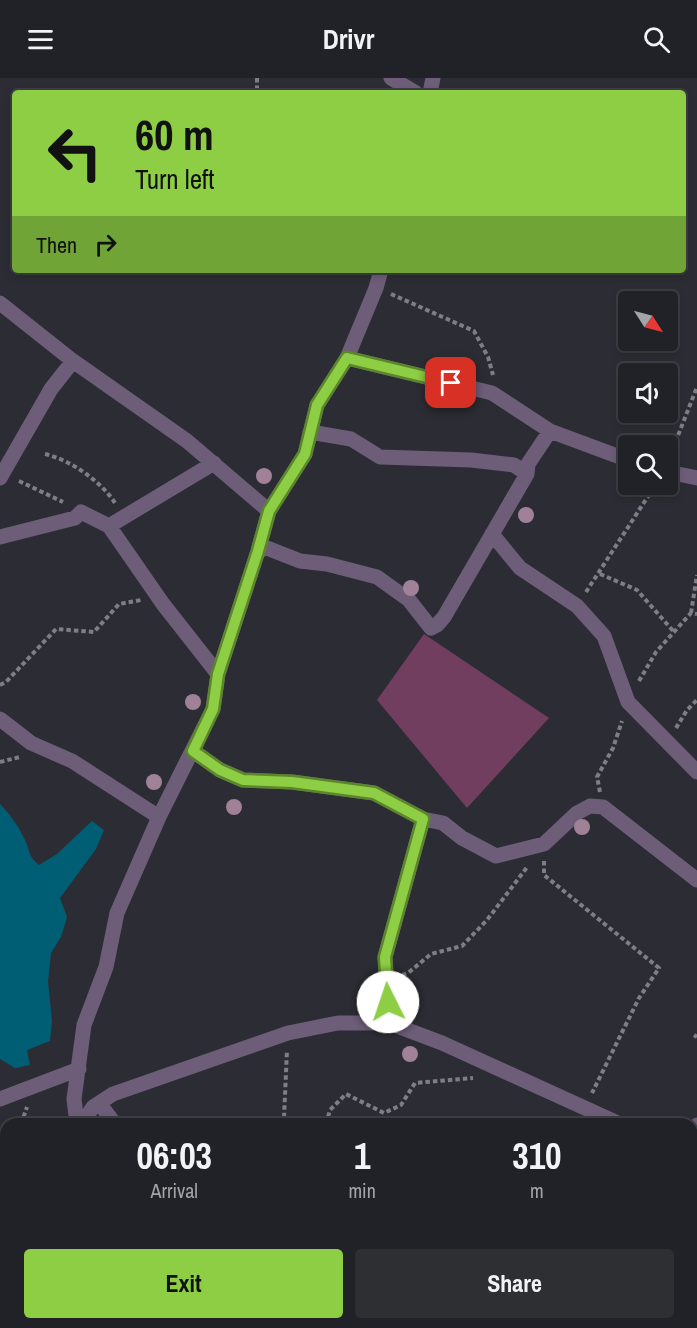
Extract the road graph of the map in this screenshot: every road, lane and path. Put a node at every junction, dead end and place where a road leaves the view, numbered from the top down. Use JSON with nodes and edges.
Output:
{"nodes":[{"id":1,"x":391,"y":78,"type":"edge"},
{"id":2,"x":411,"y":90,"type":"edge"},
{"id":3,"x":380,"y":273,"type":"edge"},
{"id":4,"x":376,"y":288,"type":"junction"},
{"id":5,"x":0,"y":303,"type":"edge"},
{"id":6,"x":347,"y":358,"type":"junction"},
{"id":7,"x":73,"y":361,"type":"junction"},
{"id":8,"x":697,"y":387,"type":"edge"},
{"id":9,"x":492,"y":393,"type":"junction"},
{"id":10,"x":550,"y":430,"type":"junction"},
{"id":11,"x":310,"y":432,"type":"junction"},
{"id":12,"x":678,"y":437,"type":"edge"},
{"id":13,"x":45,"y":454,"type":"dead end"},
{"id":14,"x":618,"y":456,"type":"edge"},
{"id":15,"x":214,"y":464,"type":"junction"},
{"id":16,"x":527,"y":474,"type":"junction"},
{"id":17,"x":678,"y":474,"type":"edge"},
{"id":18,"x":697,"y":477,"type":"edge"},
{"id":19,"x":5,"y":482,"type":"edge"},
{"id":20,"x":649,"y":495,"type":"edge"},
{"id":21,"x":269,"y":511,"type":"junction"},
{"id":22,"x":81,"y":512,"type":"junction"},
{"id":23,"x":123,"y":517,"type":"junction"},
{"id":24,"x":109,"y":526,"type":"junction"},
{"id":25,"x":492,"y":534,"type":"junction"},
{"id":26,"x":0,"y":537,"type":"edge"},
{"id":27,"x":258,"y":551,"type":"junction"},
{"id":28,"x":600,"y":574,"type":"junction"},
{"id":29,"x":697,"y":575,"type":"edge"},
{"id":30,"x":163,"y":604,"type":"junction"},
{"id":31,"x":576,"y":606,"type":"junction"},
{"id":32,"x":692,"y":613,"type":"dead end"},
{"id":33,"x":674,"y":632,"type":"dead end"},
{"id":34,"x":218,"y":674,"type":"junction"},
{"id":35,"x":0,"y":685,"type":"edge"},
{"id":36,"x":697,"y":700,"type":"edge"},
{"id":37,"x":0,"y":719,"type":"edge"},
{"id":38,"x":669,"y":743,"type":"junction"},
{"id":39,"x":193,"y":751,"type":"junction"},
{"id":40,"x":697,"y":772,"type":"edge"},
{"id":41,"x":159,"y":817,"type":"junction"},
{"id":42,"x":423,"y":819,"type":"junction"},
{"id":43,"x":544,"y":844,"type":"junction"},
{"id":44,"x":697,"y":880,"type":"edge"},
{"id":45,"x":387,"y":982,"type":"junction"},
{"id":46,"x":390,"y":1023,"type":"junction"},
{"id":47,"x":288,"y":1033,"type":"junction"},
{"id":48,"x":79,"y":1069,"type":"junction"},
{"id":49,"x":474,"y":1078,"type":"dead end"},
{"id":50,"x":0,"y":1099,"type":"edge"},
{"id":51,"x":99,"y":1103,"type":"junction"},
{"id":52,"x":584,"y":1107,"type":"junction"},
{"id":53,"x":76,"y":1118,"type":"edge"},
{"id":54,"x":86,"y":1118,"type":"edge"},
{"id":55,"x":110,"y":1118,"type":"edge"},
{"id":56,"x":284,"y":1118,"type":"edge"},
{"id":57,"x":328,"y":1118,"type":"edge"},
{"id":58,"x":607,"y":1118,"type":"edge"}],
"edges":[{"from":1,"to":2,"type":"street"},
{"from":3,"to":4,"type":"street"},
{"from":4,"to":6,"type":"street"},
{"from":4,"to":9,"type":"path"},
{"from":5,"to":7,"type":"street"},
{"from":6,"to":9,"type":"street"},
{"from":6,"to":11,"type":"street"},
{"from":7,"to":15,"type":"street"},
{"from":7,"to":19,"type":"street"},
{"from":8,"to":12,"type":"path"},
{"from":9,"to":10,"type":"street"},
{"from":10,"to":14,"type":"street"},
{"from":10,"to":16,"type":"street"},
{"from":11,"to":16,"type":"street"},
{"from":11,"to":21,"type":"street"},
{"from":13,"to":23,"type":"path"},
{"from":15,"to":21,"type":"street"},
{"from":15,"to":23,"type":"street"},
{"from":16,"to":25,"type":"street"},
{"from":17,"to":18,"type":"street"},
{"from":19,"to":22,"type":"path"},
{"from":20,"to":28,"type":"path"},
{"from":21,"to":27,"type":"street"},
{"from":22,"to":24,"type":"street"},
{"from":22,"to":26,"type":"street"},
{"from":23,"to":24,"type":"street"},
{"from":24,"to":30,"type":"street"},
{"from":25,"to":27,"type":"street"},
{"from":25,"to":31,"type":"street"},
{"from":27,"to":34,"type":"street"},
{"from":28,"to":31,"type":"path"},
{"from":28,"to":33,"type":"path"},
{"from":29,"to":32,"type":"path"},
{"from":30,"to":34,"type":"street"},
{"from":30,"to":35,"type":"path"},
{"from":31,"to":38,"type":"street"},
{"from":34,"to":39,"type":"street"},
{"from":36,"to":38,"type":"path"},
{"from":37,"to":41,"type":"street"},
{"from":38,"to":40,"type":"street"},
{"from":39,"to":41,"type":"street"},
{"from":39,"to":42,"type":"street"},
{"from":41,"to":48,"type":"street"},
{"from":42,"to":43,"type":"street"},
{"from":42,"to":45,"type":"street"},
{"from":43,"to":44,"type":"street"},
{"from":43,"to":45,"type":"path"},
{"from":43,"to":52,"type":"path"},
{"from":45,"to":46,"type":"street"},
{"from":46,"to":47,"type":"street"},
{"from":46,"to":52,"type":"street"},
{"from":47,"to":51,"type":"street"},
{"from":47,"to":56,"type":"path"},
{"from":48,"to":50,"type":"street"},
{"from":48,"to":53,"type":"street"},
{"from":49,"to":57,"type":"path"},
{"from":51,"to":54,"type":"street"},
{"from":51,"to":55,"type":"street"},
{"from":52,"to":58,"type":"street"}]}
